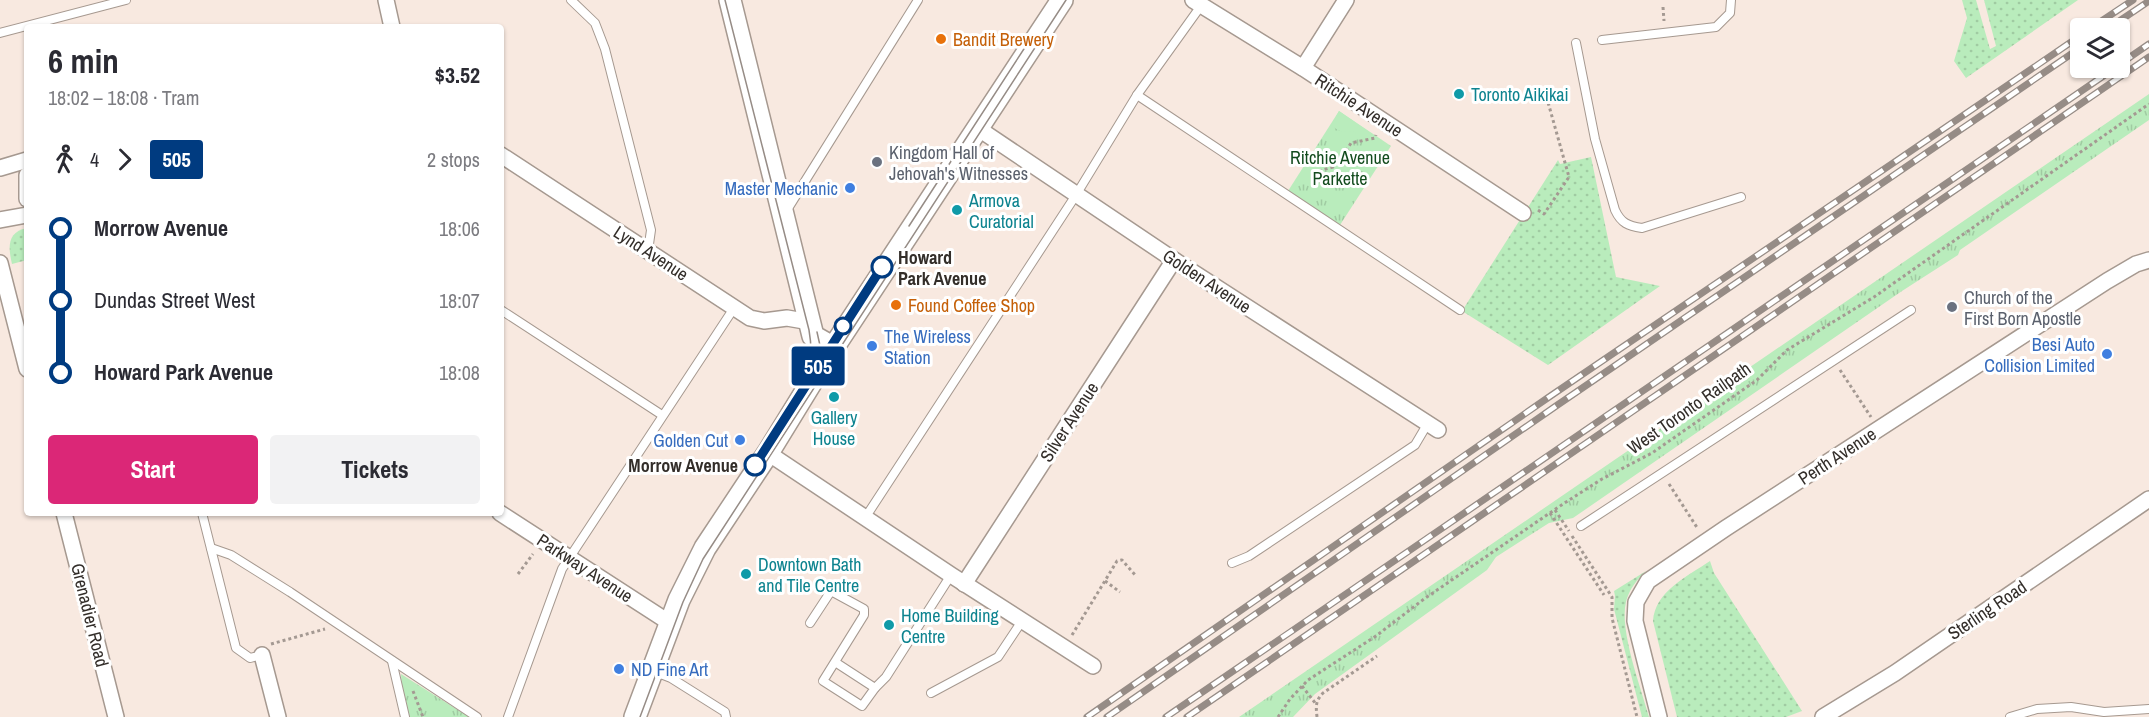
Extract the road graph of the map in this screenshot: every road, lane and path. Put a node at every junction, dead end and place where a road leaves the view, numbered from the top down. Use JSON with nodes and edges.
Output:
{"nodes":[{"id":1,"x":126,"y":0,"type":"edge"},
{"id":2,"x":386,"y":0,"type":"edge"},
{"id":3,"x":571,"y":0,"type":"edge"},
{"id":4,"x":730,"y":0,"type":"edge"},
{"id":5,"x":918,"y":0,"type":"edge"},
{"id":6,"x":1062,"y":0,"type":"edge"},
{"id":7,"x":1346,"y":0,"type":"edge"},
{"id":8,"x":1731,"y":0,"type":"edge"},
{"id":9,"x":1199,"y":2,"type":"edge"},
{"id":10,"x":1662,"y":7,"type":"dead end"},
{"id":11,"x":1664,"y":23,"type":"dead end"},
{"id":12,"x":34,"y":24,"type":"edge"},
{"id":13,"x":391,"y":24,"type":"edge"},
{"id":14,"x":24,"y":27,"type":"edge"},
{"id":15,"x":0,"y":33,"type":"edge"},
{"id":16,"x":1602,"y":40,"type":"dead end"},
{"id":17,"x":1576,"y":43,"type":"dead end"},
{"id":18,"x":1303,"y":68,"type":"junction"},
{"id":19,"x":1544,"y":88,"type":"dead end"},
{"id":20,"x":1137,"y":96,"type":"junction"},
{"id":21,"x":2149,"y":104,"type":"edge"},
{"id":22,"x":979,"y":129,"type":"junction"},
{"id":23,"x":1377,"y":134,"type":"dead end"},
{"id":24,"x":504,"y":157,"type":"edge"},
{"id":25,"x":24,"y":161,"type":"edge"},
{"id":26,"x":0,"y":168,"type":"edge"},
{"id":27,"x":1321,"y":183,"type":"dead end"},
{"id":28,"x":1076,"y":195,"type":"junction"},
{"id":29,"x":1741,"y":197,"type":"dead end"},
{"id":30,"x":1530,"y":211,"type":"joint"},
{"id":31,"x":24,"y":216,"type":"edge"},
{"id":32,"x":784,"y":216,"type":"junction"},
{"id":33,"x":0,"y":220,"type":"edge"},
{"id":34,"x":648,"y":251,"type":"junction"},
{"id":35,"x":1174,"y":260,"type":"junction"},
{"id":36,"x":0,"y":263,"type":"edge"},
{"id":37,"x":2149,"y":263,"type":"edge"},
{"id":38,"x":734,"y":308,"type":"junction"},
{"id":39,"x":1460,"y":310,"type":"dead end"},
{"id":40,"x":1911,"y":310,"type":"dead end"},
{"id":41,"x":504,"y":312,"type":"edge"},
{"id":42,"x":810,"y":322,"type":"junction"},
{"id":43,"x":834,"y":348,"type":"junction"},
{"id":44,"x":24,"y":357,"type":"edge"},
{"id":45,"x":1834,"y":361,"type":"junction"},
{"id":46,"x":662,"y":415,"type":"junction"},
{"id":47,"x":1872,"y":419,"type":"dead end"},
{"id":48,"x":1433,"y":427,"type":"joint"},
{"id":49,"x":768,"y":453,"type":"junction"},
{"id":50,"x":1662,"y":474,"type":"junction"},
{"id":51,"x":2149,"y":499,"type":"edge"},
{"id":52,"x":1555,"y":510,"type":"junction"},
{"id":53,"x":1550,"y":513,"type":"junction"},
{"id":54,"x":65,"y":516,"type":"edge"},
{"id":55,"x":203,"y":516,"type":"edge"},
{"id":56,"x":504,"y":516,"type":"edge"},
{"id":57,"x":865,"y":519,"type":"junction"},
{"id":58,"x":1581,"y":526,"type":"dead end"},
{"id":59,"x":1701,"y":533,"type":"dead end"},
{"id":60,"x":211,"y":548,"type":"junction"},
{"id":61,"x":535,"y":551,"type":"dead end"},
{"id":62,"x":569,"y":558,"type":"junction"},
{"id":63,"x":1232,"y":563,"type":"dead end"},
{"id":64,"x":518,"y":574,"type":"dead end"},
{"id":65,"x":1136,"y":576,"type":"dead end"},
{"id":66,"x":958,"y":579,"type":"junction"},
{"id":67,"x":1105,"y":581,"type":"junction"},
{"id":68,"x":1120,"y":592,"type":"dead end"},
{"id":69,"x":1604,"y":595,"type":"dead end"},
{"id":70,"x":1022,"y":621,"type":"junction"},
{"id":71,"x":670,"y":623,"type":"junction"},
{"id":72,"x":810,"y":623,"type":"dead end"},
{"id":73,"x":339,"y":625,"type":"junction"},
{"id":74,"x":1070,"y":637,"type":"dead end"},
{"id":75,"x":267,"y":649,"type":"junction"},
{"id":76,"x":1377,"y":656,"type":"dead end"},
{"id":77,"x":392,"y":661,"type":"junction"},
{"id":78,"x":834,"y":662,"type":"junction"},
{"id":79,"x":1093,"y":666,"type":"dead end"},
{"id":80,"x":652,"y":671,"type":"junction"},
{"id":81,"x":1302,"y":686,"type":"junction"},
{"id":82,"x":875,"y":688,"type":"junction"},
{"id":83,"x":931,"y":693,"type":"dead end"},
{"id":84,"x":1316,"y":704,"type":"junction"},
{"id":85,"x":2149,"y":709,"type":"edge"},
{"id":86,"x":116,"y":717,"type":"edge"},
{"id":87,"x":278,"y":717,"type":"edge"},
{"id":88,"x":405,"y":717,"type":"edge"},
{"id":89,"x":477,"y":717,"type":"edge"},
{"id":90,"x":508,"y":717,"type":"edge"},
{"id":91,"x":635,"y":717,"type":"edge"},
{"id":92,"x":726,"y":717,"type":"edge"},
{"id":93,"x":1278,"y":717,"type":"edge"},
{"id":94,"x":1317,"y":717,"type":"edge"},
{"id":95,"x":1637,"y":717,"type":"edge"},
{"id":96,"x":1659,"y":717,"type":"edge"},
{"id":97,"x":1823,"y":717,"type":"edge"},
{"id":98,"x":2010,"y":717,"type":"edge"}],
"edges":[{"from":1,"to":12,"type":"lane"},
{"from":2,"to":13,"type":"street"},
{"from":3,"to":34,"type":"lane"},
{"from":4,"to":32,"type":"main road"},
{"from":5,"to":32,"type":"lane"},
{"from":6,"to":22,"type":"main road"},
{"from":7,"to":18,"type":"street"},
{"from":8,"to":16,"type":"lane"},
{"from":9,"to":18,"type":"street","name":"Ritchie Avenue"},
{"from":9,"to":20,"type":"lane"},
{"from":10,"to":11,"type":"path"},
{"from":14,"to":15,"type":"lane"},
{"from":17,"to":29,"type":"lane"},
{"from":18,"to":30,"type":"street","name":"Ritchie Avenue"},
{"from":19,"to":30,"type":"path"},
{"from":20,"to":28,"type":"lane"},
{"from":20,"to":39,"type":"lane"},
{"from":21,"to":52,"type":"path","name":"West Toronto Railpath"},
{"from":22,"to":28,"type":"street","name":"Golden Avenue"},
{"from":22,"to":43,"type":"main road"},
{"from":23,"to":27,"type":"path"},
{"from":24,"to":34,"type":"street","name":"Lynd Avenue"},
{"from":25,"to":26,"type":"street"},
{"from":28,"to":35,"type":"street","name":"Golden Avenue"},
{"from":28,"to":57,"type":"lane"},
{"from":31,"to":33,"type":"street"},
{"from":32,"to":42,"type":"main road"},
{"from":34,"to":38,"type":"street","name":"Lynd Avenue"},
{"from":35,"to":48,"type":"street","name":"Golden Avenue"},
{"from":35,"to":66,"type":"street","name":"Silver Avenue"},
{"from":36,"to":44,"type":"street"},
{"from":37,"to":96,"type":"street","name":"Perth Avenue"},
{"from":38,"to":42,"type":"street","name":"Lynd Avenue"},
{"from":38,"to":46,"type":"lane"},
{"from":40,"to":45,"type":"lane"},
{"from":41,"to":46,"type":"lane"},
{"from":42,"to":43,"type":"main road"},
{"from":43,"to":49,"type":"main road"},
{"from":45,"to":47,"type":"path"},
{"from":45,"to":50,"type":"lane"},
{"from":46,"to":62,"type":"lane"},
{"from":48,"to":63,"type":"lane"},
{"from":49,"to":57,"type":"street"},
{"from":49,"to":71,"type":"main road"},
{"from":50,"to":58,"type":"lane"},
{"from":50,"to":59,"type":"path"},
{"from":51,"to":97,"type":"street","name":"Sterling Road"},
{"from":52,"to":53,"type":"path","name":"West Toronto Railpath"},
{"from":52,"to":95,"type":"path"},
{"from":53,"to":69,"type":"path"},
{"from":53,"to":81,"type":"path","name":"West Toronto Railpath"},
{"from":54,"to":86,"type":"street","name":"Grenadier Road"},
{"from":55,"to":60,"type":"lane"},
{"from":56,"to":62,"type":"street","name":"Parkway Avenue"},
{"from":57,"to":66,"type":"street"},
{"from":60,"to":73,"type":"lane"},
{"from":60,"to":75,"type":"lane"},
{"from":61,"to":64,"type":"path"},
{"from":62,"to":71,"type":"street","name":"Parkway Avenue"},
{"from":62,"to":90,"type":"lane"},
{"from":65,"to":67,"type":"path"},
{"from":66,"to":70,"type":"street"},
{"from":66,"to":82,"type":"lane"},
{"from":67,"to":68,"type":"path"},
{"from":67,"to":74,"type":"path"},
{"from":70,"to":79,"type":"street"},
{"from":70,"to":83,"type":"lane"},
{"from":71,"to":80,"type":"main road"},
{"from":72,"to":78,"type":"lane"},
{"from":73,"to":75,"type":"path"},
{"from":73,"to":77,"type":"lane"},
{"from":75,"to":87,"type":"street"},
{"from":76,"to":84,"type":"path"},
{"from":77,"to":88,"type":"lane"},
{"from":77,"to":89,"type":"lane"},
{"from":78,"to":82,"type":"lane"},
{"from":78,"to":82,"type":"lane"},
{"from":80,"to":91,"type":"main road"},
{"from":80,"to":92,"type":"lane"},
{"from":81,"to":84,"type":"path"},
{"from":81,"to":93,"type":"path","name":"West Toronto Railpath"},
{"from":84,"to":94,"type":"path"},
{"from":85,"to":98,"type":"lane"}]}
